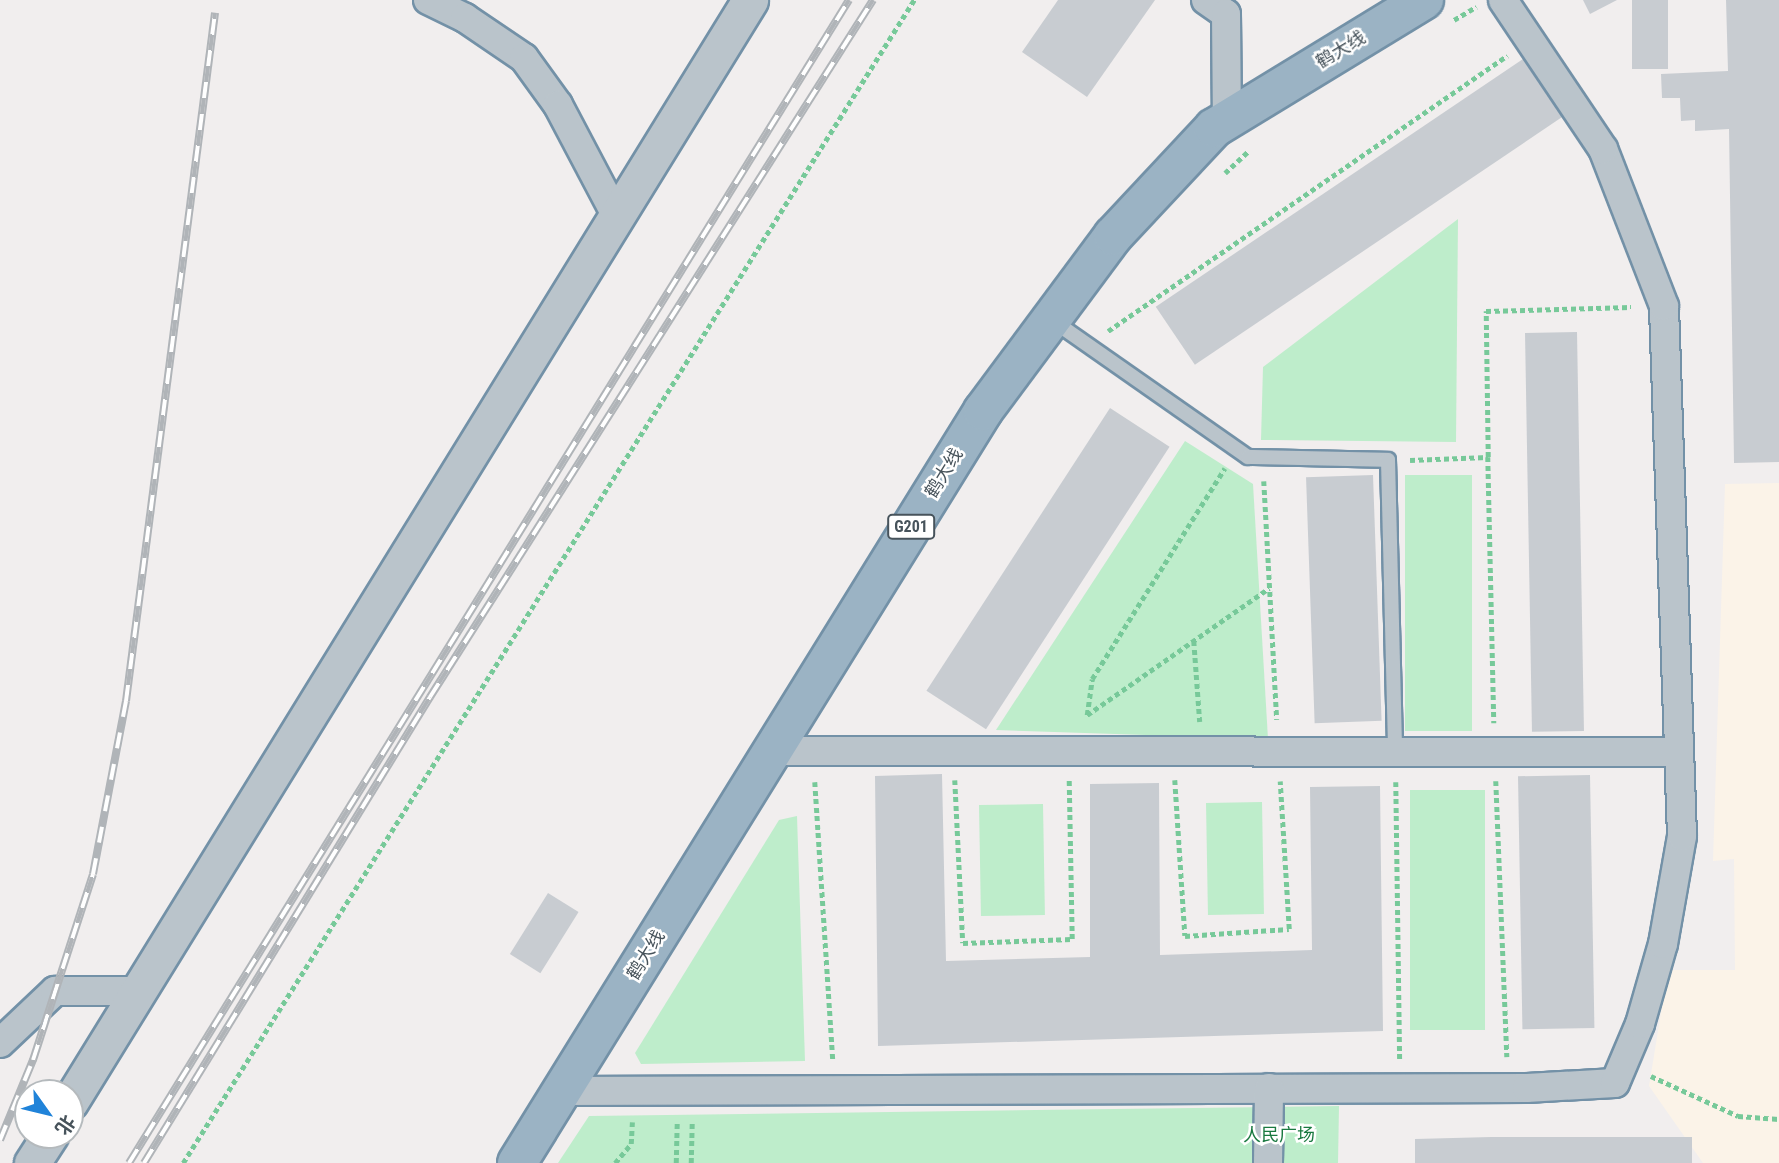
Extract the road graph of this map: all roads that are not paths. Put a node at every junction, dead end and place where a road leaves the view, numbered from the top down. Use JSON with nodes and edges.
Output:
{"nodes":[{"id":1,"x":428,"y":0,"type":"edge"},
{"id":2,"x":750,"y":0,"type":"edge"},
{"id":3,"x":1206,"y":0,"type":"edge"},
{"id":4,"x":1503,"y":0,"type":"edge"},
{"id":5,"x":1433,"y":14,"type":"edge"},
{"id":6,"x":1227,"y":120,"type":"junction"},
{"id":7,"x":618,"y":219,"type":"junction"},
{"id":8,"x":1051,"y":320,"type":"junction"},
{"id":9,"x":1395,"y":750,"type":"junction"},
{"id":10,"x":772,"y":751,"type":"junction"},
{"id":11,"x":1679,"y":752,"type":"junction"},
{"id":12,"x":138,"y":991,"type":"junction"},
{"id":13,"x":0,"y":1043,"type":"edge"},
{"id":14,"x":84,"y":1079,"type":"edge"},
{"id":15,"x":1269,"y":1088,"type":"junction"},
{"id":16,"x":562,"y":1091,"type":"junction"},
{"id":17,"x":517,"y":1163,"type":"edge"},
{"id":18,"x":1268,"y":1163,"type":"edge"}],
"edges":[{"from":1,"to":7,"type":"street"},
{"from":2,"to":7,"type":"street"},
{"from":3,"to":6,"type":"street"},
{"from":4,"to":11,"type":"street"},
{"from":5,"to":6,"type":"highway","name":"鹤大线","number":"G201"},
{"from":6,"to":8,"type":"highway","name":"鹤大线","number":"G201"},
{"from":7,"to":12,"type":"street"},
{"from":8,"to":9,"type":"lane"},
{"from":8,"to":10,"type":"highway","name":"鹤大线","number":"G201"},
{"from":9,"to":10,"type":"street"},
{"from":9,"to":11,"type":"street"},
{"from":10,"to":16,"type":"highway","name":"鹤大线","number":"G201"},
{"from":11,"to":15,"type":"street"},
{"from":12,"to":13,"type":"street"},
{"from":12,"to":14,"type":"street"},
{"from":15,"to":16,"type":"street"},
{"from":15,"to":18,"type":"street"},
{"from":16,"to":17,"type":"highway","name":"鹤大线","number":"G201"}]}
